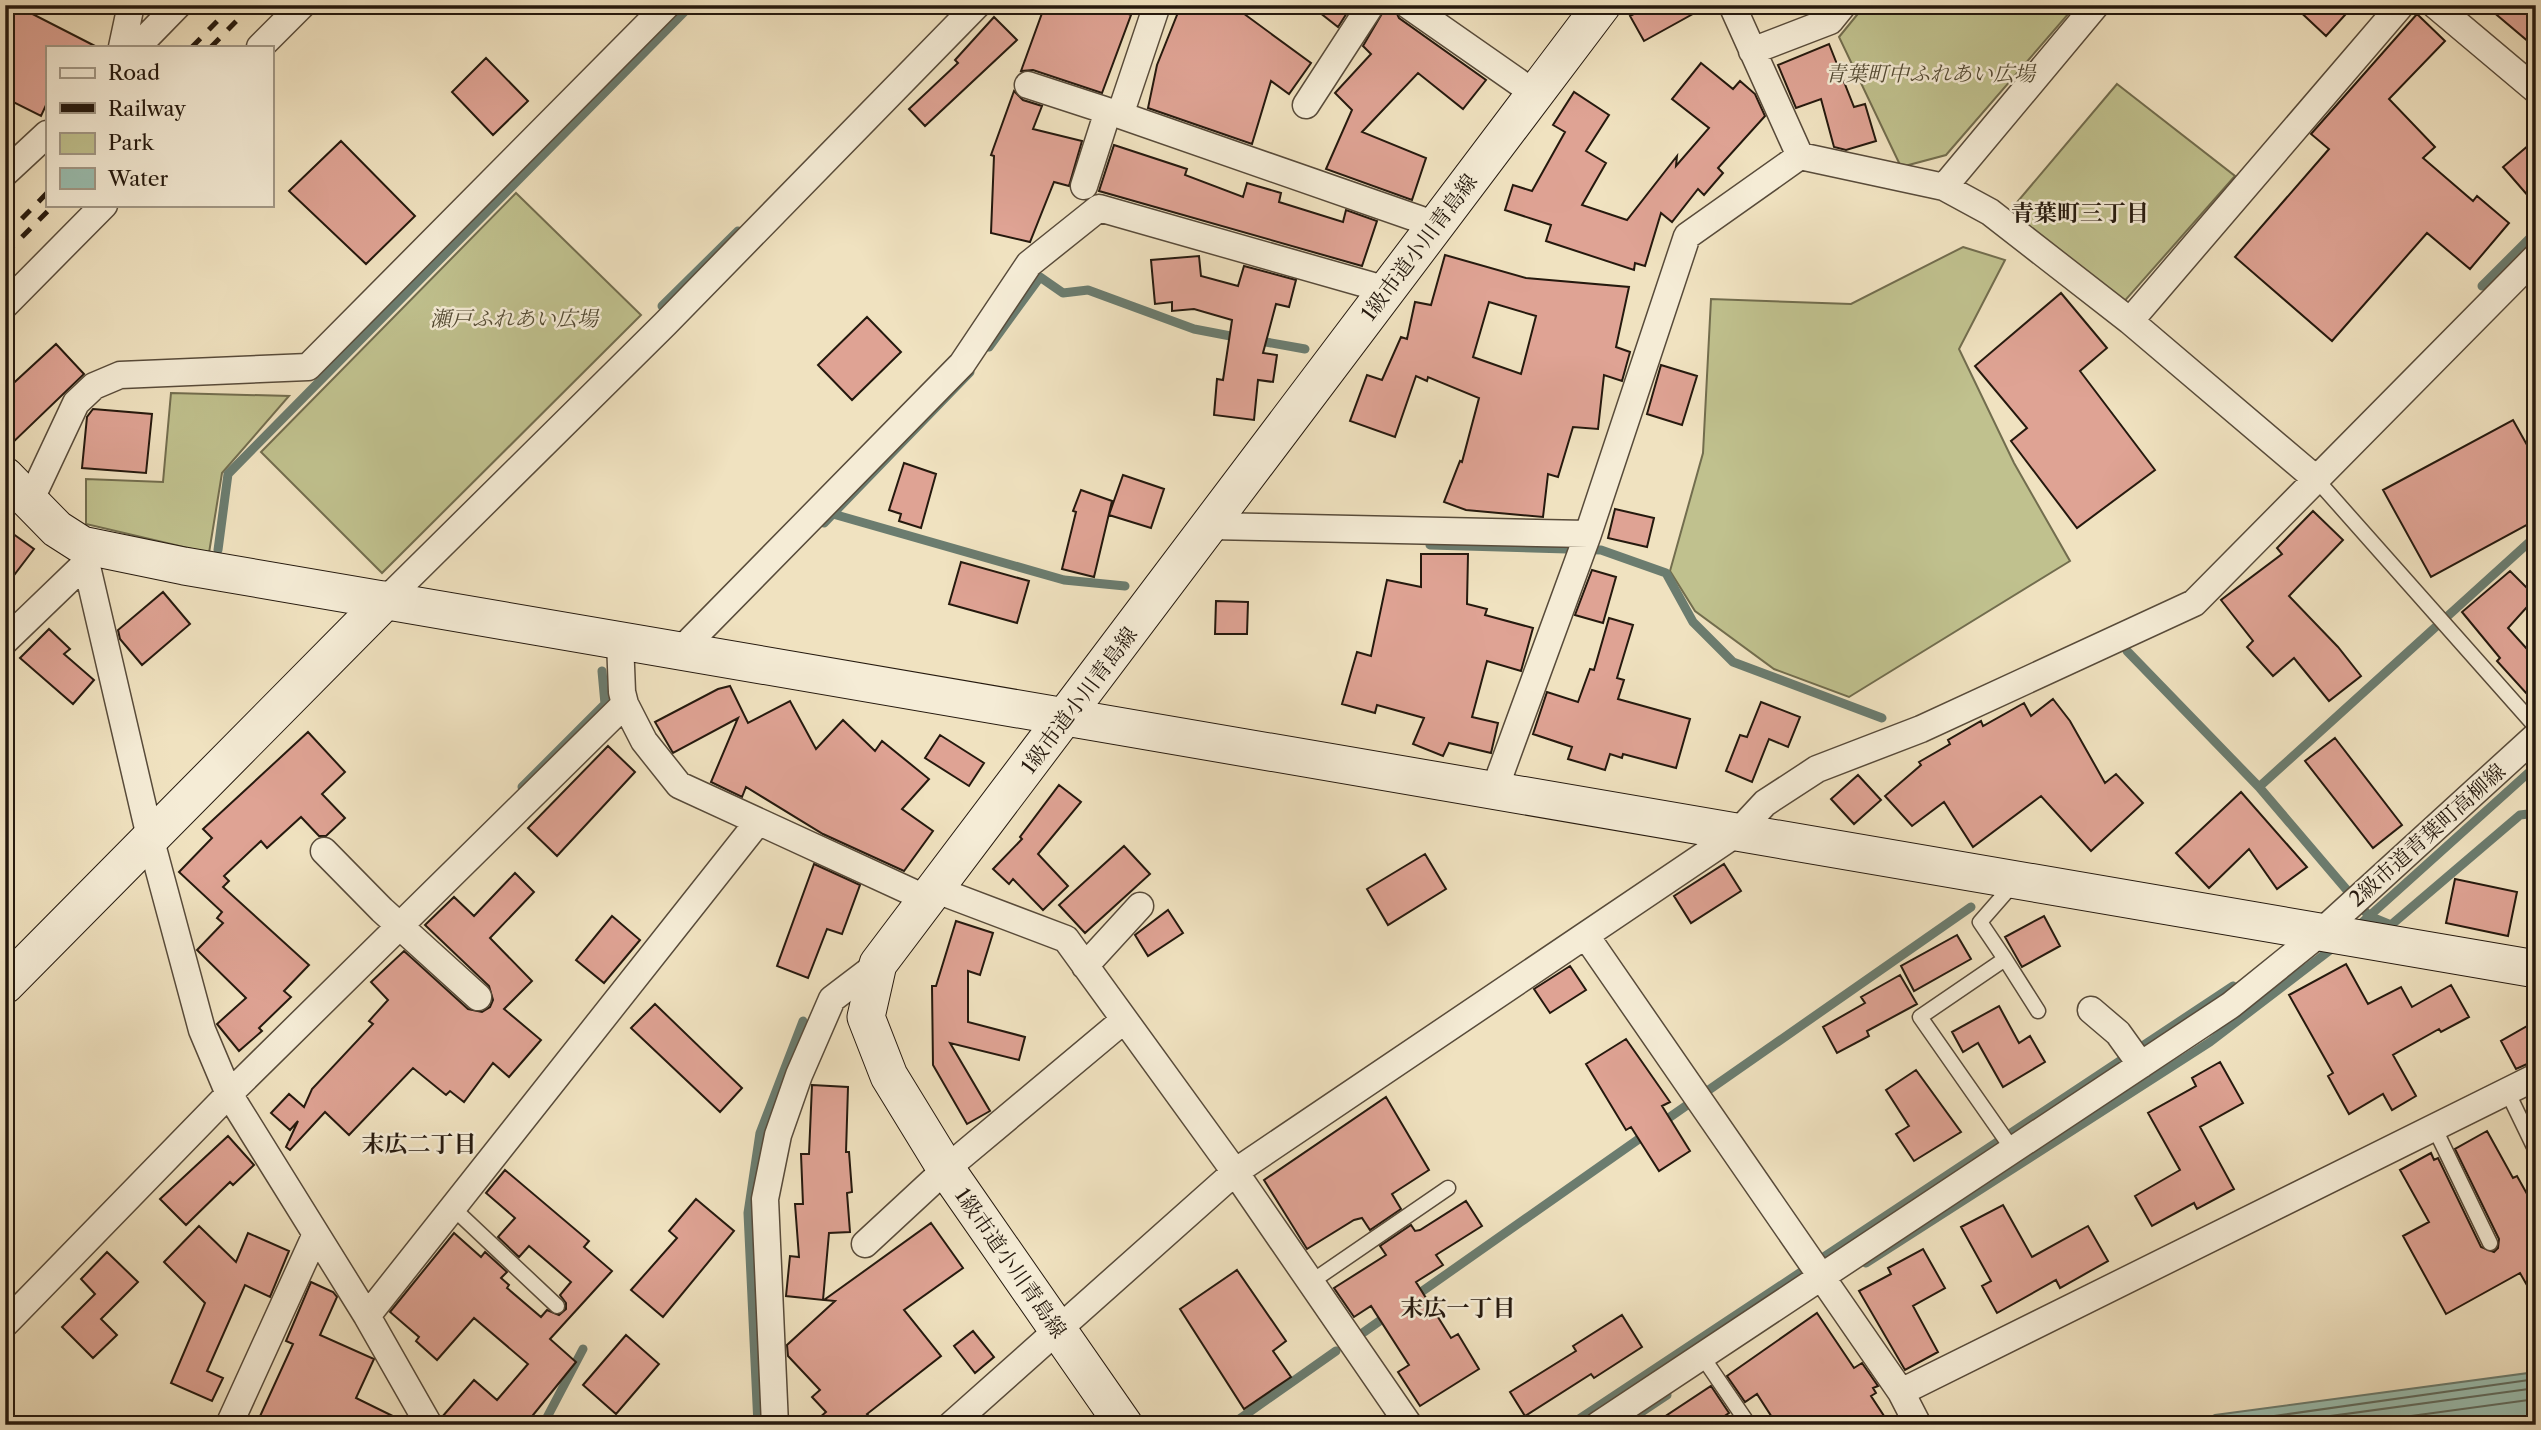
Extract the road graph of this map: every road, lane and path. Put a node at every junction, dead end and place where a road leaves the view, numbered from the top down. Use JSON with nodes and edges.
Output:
{"nodes":[{"id":1,"x":131,"y":5,"type":"edge"},
{"id":2,"x":178,"y":5,"type":"edge"},
{"id":3,"x":302,"y":5,"type":"edge"},
{"id":4,"x":667,"y":5,"type":"edge"},
{"id":5,"x":977,"y":5,"type":"edge"},
{"id":6,"x":1371,"y":5,"type":"edge"},
{"id":7,"x":1408,"y":5,"type":"edge"},
{"id":8,"x":1602,"y":5,"type":"edge"},
{"id":9,"x":1732,"y":5,"type":"edge"},
{"id":10,"x":1843,"y":5,"type":"edge"},
{"id":11,"x":2096,"y":5,"type":"edge"},
{"id":12,"x":2401,"y":5,"type":"edge"},
{"id":13,"x":2435,"y":5,"type":"edge"},
{"id":14,"x":1151,"y":7,"type":"edge"},
{"id":15,"x":122,"y":46,"type":"edge"},
{"id":16,"x":138,"y":46,"type":"edge"},
{"id":17,"x":261,"y":46,"type":"edge"},
{"id":18,"x":1752,"y":51,"type":"junction"},
{"id":19,"x":1028,"y":85,"type":"dead end"},
{"id":20,"x":2536,"y":90,"type":"edge"},
{"id":21,"x":1534,"y":93,"type":"junction"},
{"id":22,"x":1306,"y":105,"type":"dead end"},
{"id":23,"x":1114,"y":113,"type":"junction"},
{"id":24,"x":46,"y":135,"type":"edge"},
{"id":25,"x":1800,"y":156,"type":"junction"},
{"id":26,"x":5,"y":173,"type":"edge"},
{"id":27,"x":1084,"y":186,"type":"dead end"},
{"id":28,"x":1944,"y":187,"type":"junction"},
{"id":29,"x":103,"y":206,"type":"edge"},
{"id":30,"x":1436,"y":225,"type":"junction"},
{"id":31,"x":2536,"y":257,"type":"edge"},
{"id":32,"x":1387,"y":290,"type":"junction"},
{"id":33,"x":5,"y":305,"type":"edge"},
{"id":34,"x":2130,"y":321,"type":"junction"},
{"id":35,"x":2316,"y":479,"type":"junction"},
{"id":36,"x":17,"y":488,"type":"edge"},
{"id":37,"x":1210,"y":526,"type":"junction"},
{"id":38,"x":1588,"y":534,"type":"junction"},
{"id":39,"x":84,"y":554,"type":"junction"},
{"id":40,"x":386,"y":600,"type":"junction"},
{"id":41,"x":5,"y":641,"type":"edge"},
{"id":42,"x":620,"y":641,"type":"junction"},
{"id":43,"x":680,"y":651,"type":"junction"},
{"id":44,"x":625,"y":704,"type":"junction"},
{"id":45,"x":1066,"y":718,"type":"junction"},
{"id":46,"x":2536,"y":727,"type":"edge"},
{"id":47,"x":2536,"y":736,"type":"edge"},
{"id":48,"x":1494,"y":791,"type":"junction"},
{"id":49,"x":758,"y":822,"type":"junction"},
{"id":50,"x":1737,"y":833,"type":"junction"},
{"id":51,"x":150,"y":837,"type":"junction"},
{"id":52,"x":324,"y":851,"type":"dead end"},
{"id":53,"x":2016,"y":881,"type":"junction"},
{"id":54,"x":930,"y":894,"type":"junction"},
{"id":55,"x":1140,"y":906,"type":"dead end"},
{"id":56,"x":394,"y":920,"type":"junction"},
{"id":57,"x":2319,"y":934,"type":"junction"},
{"id":58,"x":1586,"y":936,"type":"junction"},
{"id":59,"x":2005,"y":959,"type":"junction"},
{"id":60,"x":878,"y":964,"type":"junction"},
{"id":61,"x":1085,"y":966,"type":"junction"},
{"id":62,"x":2536,"y":969,"type":"edge"},
{"id":63,"x":5,"y":985,"type":"edge"},
{"id":64,"x":478,"y":997,"type":"dead end"},
{"id":65,"x":2091,"y":1010,"type":"dead end"},
{"id":66,"x":2038,"y":1011,"type":"dead end"},
{"id":67,"x":1124,"y":1020,"type":"junction"},
{"id":68,"x":2141,"y":1065,"type":"junction"},
{"id":69,"x":2536,"y":1077,"type":"edge"},
{"id":70,"x":2507,"y":1091,"type":"junction"},
{"id":71,"x":229,"y":1094,"type":"junction"},
{"id":72,"x":2434,"y":1127,"type":"junction"},
{"id":73,"x":2013,"y":1150,"type":"junction"},
{"id":74,"x":2536,"y":1152,"type":"edge"},
{"id":75,"x":946,"y":1169,"type":"junction"},
{"id":76,"x":1235,"y":1172,"type":"junction"},
{"id":77,"x":1448,"y":1188,"type":"dead end"},
{"id":78,"x":453,"y":1208,"type":"junction"},
{"id":79,"x":316,"y":1234,"type":"junction"},
{"id":80,"x":2490,"y":1243,"type":"dead end"},
{"id":81,"x":865,"y":1244,"type":"dead end"},
{"id":82,"x":1311,"y":1282,"type":"junction"},
{"id":83,"x":1823,"y":1283,"type":"junction"},
{"id":84,"x":557,"y":1306,"type":"dead end"},
{"id":85,"x":367,"y":1316,"type":"junction"},
{"id":86,"x":5,"y":1324,"type":"edge"},
{"id":87,"x":1056,"y":1329,"type":"junction"},
{"id":88,"x":1702,"y":1356,"type":"junction"},
{"id":89,"x":1901,"y":1392,"type":"junction"},
{"id":90,"x":423,"y":1421,"type":"edge"},
{"id":91,"x":229,"y":1425,"type":"edge"},
{"id":92,"x":775,"y":1425,"type":"edge"},
{"id":93,"x":951,"y":1425,"type":"edge"},
{"id":94,"x":1124,"y":1425,"type":"edge"},
{"id":95,"x":1409,"y":1425,"type":"edge"},
{"id":96,"x":1598,"y":1425,"type":"edge"},
{"id":97,"x":1749,"y":1425,"type":"edge"},
{"id":98,"x":1918,"y":1425,"type":"edge"}],
"edges":[{"from":1,"to":15,"type":"street"},
{"from":2,"to":16,"type":"street"},
{"from":3,"to":17,"type":"street"},
{"from":4,"to":36,"type":"street"},
{"from":5,"to":40,"type":"street"},
{"from":6,"to":22,"type":"street"},
{"from":7,"to":21,"type":"street"},
{"from":8,"to":21,"type":"street","name":"1級市道小川青島線"},
{"from":9,"to":18,"type":"street"},
{"from":10,"to":18,"type":"street"},
{"from":11,"to":28,"type":"street"},
{"from":12,"to":34,"type":"street"},
{"from":13,"to":20,"type":"street"},
{"from":14,"to":23,"type":"street"},
{"from":18,"to":25,"type":"street"},
{"from":19,"to":23,"type":"street"},
{"from":21,"to":30,"type":"street","name":"1級市道小川青島線"},
{"from":23,"to":27,"type":"street"},
{"from":23,"to":30,"type":"street"},
{"from":24,"to":26,"type":"street"},
{"from":25,"to":28,"type":"street"},
{"from":25,"to":38,"type":"street"},
{"from":28,"to":34,"type":"street"},
{"from":29,"to":33,"type":"street"},
{"from":30,"to":32,"type":"street","name":"1級市道小川青島線"},
{"from":31,"to":35,"type":"street"},
{"from":32,"to":37,"type":"street","name":"1級市道小川青島線"},
{"from":32,"to":43,"type":"street"},
{"from":34,"to":35,"type":"street"},
{"from":35,"to":46,"type":"lane"},
{"from":35,"to":50,"type":"street"},
{"from":36,"to":39,"type":"street"},
{"from":37,"to":38,"type":"street"},
{"from":37,"to":45,"type":"street","name":"1級市道小川青島線"},
{"from":38,"to":48,"type":"street"},
{"from":39,"to":40,"type":"street"},
{"from":39,"to":41,"type":"street"},
{"from":39,"to":51,"type":"street"},
{"from":40,"to":42,"type":"street"},
{"from":40,"to":51,"type":"street"},
{"from":42,"to":43,"type":"street"},
{"from":42,"to":44,"type":"street"},
{"from":43,"to":45,"type":"street"},
{"from":44,"to":49,"type":"street"},
{"from":44,"to":56,"type":"street"},
{"from":45,"to":48,"type":"street"},
{"from":45,"to":54,"type":"street","name":"1級市道小川青島線"},
{"from":47,"to":57,"type":"street","name":"2級市道青葉町高柳線"},
{"from":48,"to":50,"type":"street"},
{"from":49,"to":54,"type":"street"},
{"from":49,"to":78,"type":"street"},
{"from":50,"to":53,"type":"street"},
{"from":50,"to":58,"type":"street"},
{"from":51,"to":63,"type":"street"},
{"from":51,"to":71,"type":"street"},
{"from":52,"to":56,"type":"street"},
{"from":53,"to":57,"type":"street"},
{"from":53,"to":59,"type":"lane"},
{"from":54,"to":60,"type":"street","name":"1級市道小川青島線"},
{"from":54,"to":61,"type":"street"},
{"from":55,"to":61,"type":"street"},
{"from":56,"to":64,"type":"street"},
{"from":56,"to":71,"type":"street"},
{"from":57,"to":62,"type":"street"},
{"from":57,"to":68,"type":"street","name":"2級市道青葉町高柳線"},
{"from":58,"to":76,"type":"street"},
{"from":58,"to":83,"type":"street"},
{"from":59,"to":66,"type":"lane"},
{"from":59,"to":73,"type":"lane"},
{"from":60,"to":75,"type":"street","name":"1級市道小川青島線"},
{"from":60,"to":92,"type":"street"},
{"from":61,"to":67,"type":"street"},
{"from":65,"to":68,"type":"street"},
{"from":67,"to":75,"type":"street"},
{"from":67,"to":76,"type":"street"},
{"from":68,"to":73,"type":"street","name":"2級市道青葉町高柳線"},
{"from":69,"to":70,"type":"street"},
{"from":70,"to":72,"type":"street"},
{"from":70,"to":74,"type":"lane"},
{"from":71,"to":79,"type":"street"},
{"from":71,"to":86,"type":"street"},
{"from":72,"to":80,"type":"lane"},
{"from":72,"to":89,"type":"street"},
{"from":73,"to":83,"type":"street","name":"2級市道青葉町高柳線"},
{"from":75,"to":81,"type":"street"},
{"from":75,"to":87,"type":"street","name":"1級市道小川青島線"},
{"from":76,"to":82,"type":"street"},
{"from":76,"to":87,"type":"street"},
{"from":77,"to":82,"type":"lane"},
{"from":78,"to":84,"type":"lane"},
{"from":78,"to":85,"type":"street"},
{"from":79,"to":85,"type":"street"},
{"from":79,"to":91,"type":"street"},
{"from":82,"to":95,"type":"street"},
{"from":83,"to":88,"type":"street","name":"2級市道青葉町高柳線"},
{"from":83,"to":89,"type":"street"},
{"from":85,"to":90,"type":"street"},
{"from":87,"to":93,"type":"street"},
{"from":87,"to":94,"type":"street","name":"1級市道小川青島線"},
{"from":88,"to":96,"type":"street","name":"2級市道青葉町高柳線"},
{"from":88,"to":97,"type":"lane"},
{"from":89,"to":98,"type":"street"}]}
